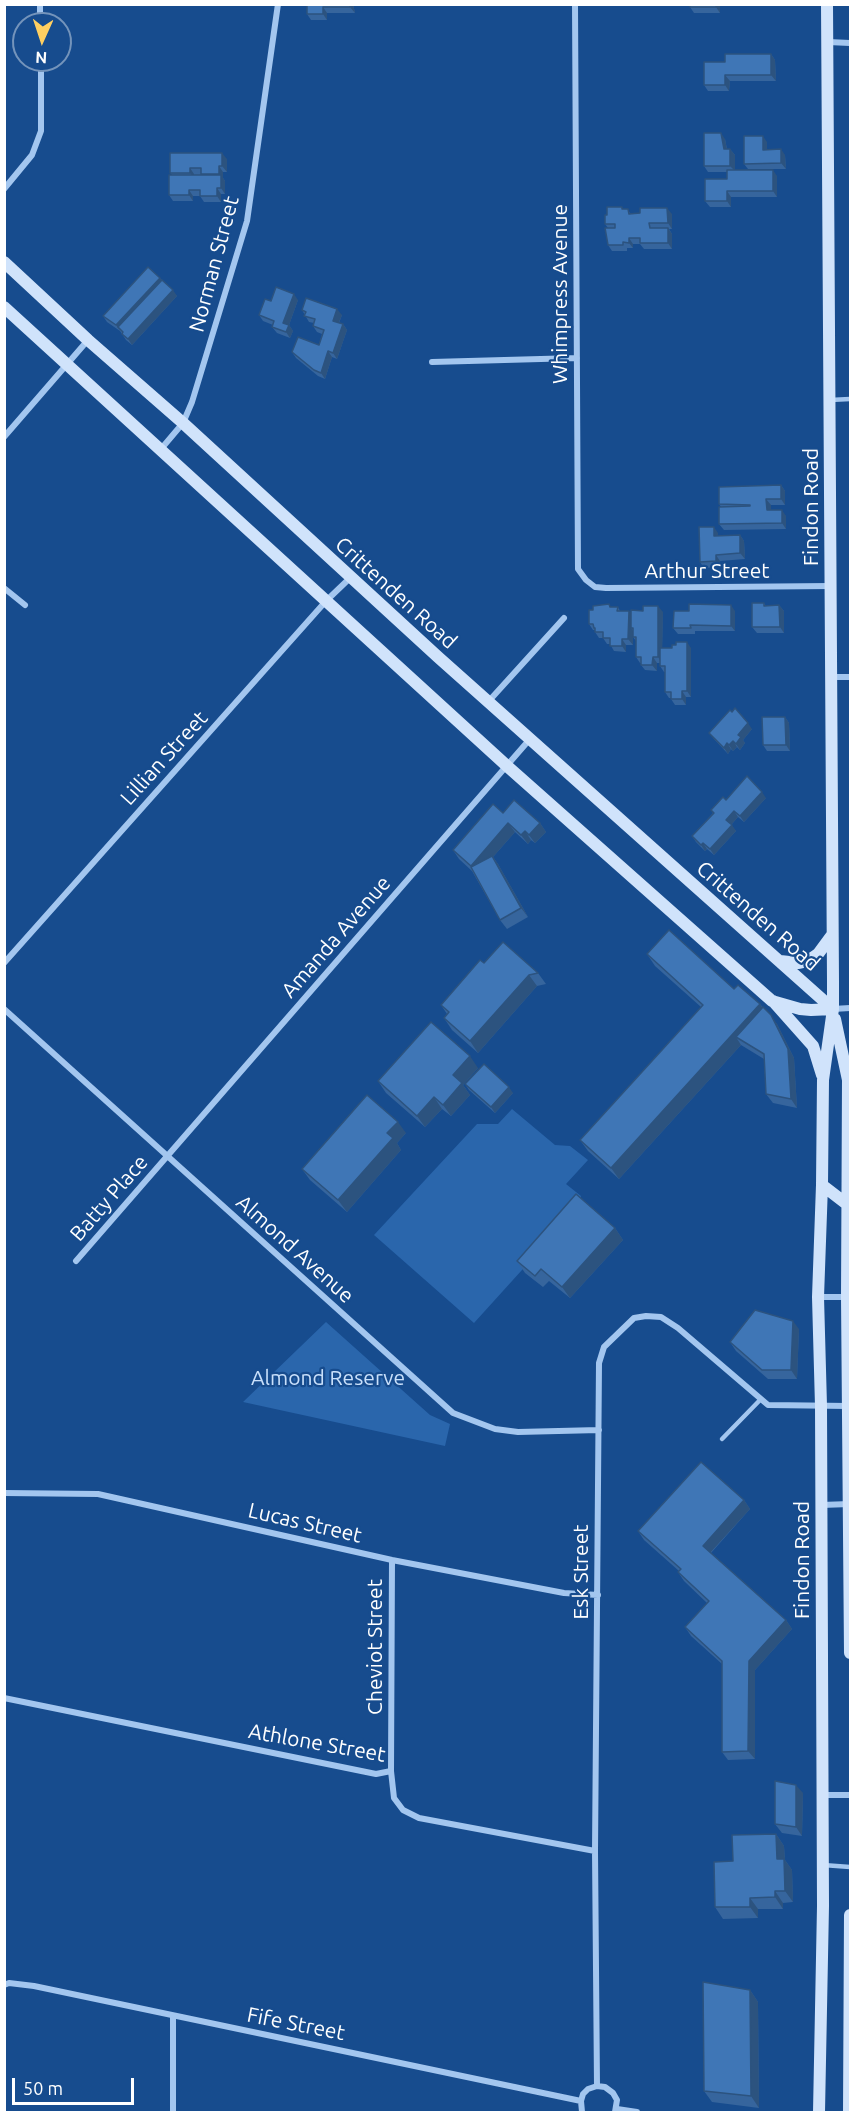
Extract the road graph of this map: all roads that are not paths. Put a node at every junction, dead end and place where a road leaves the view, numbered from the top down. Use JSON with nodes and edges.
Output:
{"nodes":[{"id":1,"x":278,"y":4,"type":"edge"},
{"id":2,"x":575,"y":4,"type":"edge"},
{"id":3,"x":827,"y":4,"type":"edge"},
{"id":4,"x":828,"y":42,"type":"junction"},
{"id":5,"x":850,"y":43,"type":"edge"},
{"id":6,"x":41,"y":72,"type":"edge"},
{"id":7,"x":4,"y":189,"type":"edge"},
{"id":8,"x":4,"y":262,"type":"edge"},
{"id":9,"x":4,"y":307,"type":"edge"},
{"id":10,"x":88,"y":340,"type":"junction"},
{"id":11,"x":577,"y":358,"type":"junction"},
{"id":12,"x":432,"y":362,"type":"dead end"},
{"id":13,"x":67,"y":364,"type":"junction"},
{"id":14,"x":850,"y":399,"type":"edge"},
{"id":15,"x":830,"y":400,"type":"junction"},
{"id":16,"x":183,"y":423,"type":"junction"},
{"id":17,"x":4,"y":437,"type":"edge"},
{"id":18,"x":161,"y":449,"type":"junction"},
{"id":19,"x":350,"y":578,"type":"junction"},
{"id":20,"x":586,"y":580,"type":"joint"},
{"id":21,"x":831,"y":586,"type":"junction"},
{"id":22,"x":4,"y":588,"type":"edge"},
{"id":23,"x":326,"y":601,"type":"junction"},
{"id":24,"x":25,"y":605,"type":"dead end"},
{"id":25,"x":564,"y":618,"type":"dead end"},
{"id":26,"x":831,"y":677,"type":"junction"},
{"id":27,"x":850,"y":677,"type":"edge"},
{"id":28,"x":488,"y":702,"type":"junction"},
{"id":29,"x":530,"y":739,"type":"junction"},
{"id":30,"x":507,"y":766,"type":"junction"},
{"id":31,"x":832,"y":935,"type":"junction"},
{"id":32,"x":780,"y":961,"type":"junction"},
{"id":33,"x":4,"y":963,"type":"edge"},
{"id":34,"x":772,"y":1000,"type":"junction"},
{"id":35,"x":850,"y":1008,"type":"edge"},
{"id":36,"x":4,"y":1009,"type":"edge"},
{"id":37,"x":833,"y":1009,"type":"junction"},
{"id":38,"x":823,"y":1078,"type":"junction"},
{"id":39,"x":166,"y":1156,"type":"junction"},
{"id":40,"x":822,"y":1185,"type":"junction"},
{"id":41,"x":848,"y":1205,"type":"junction"},
{"id":42,"x":76,"y":1261,"type":"dead end"},
{"id":43,"x":818,"y":1297,"type":"junction"},
{"id":44,"x":849,"y":1297,"type":"edge"},
{"id":45,"x":760,"y":1400,"type":"junction"},
{"id":46,"x":821,"y":1406,"type":"junction"},
{"id":47,"x":848,"y":1406,"type":"junction"},
{"id":48,"x":599,"y":1430,"type":"junction"},
{"id":49,"x":722,"y":1439,"type":"dead end"},
{"id":50,"x":4,"y":1493,"type":"edge"},
{"id":51,"x":849,"y":1504,"type":"edge"},
{"id":52,"x":821,"y":1505,"type":"junction"},
{"id":53,"x":392,"y":1560,"type":"junction"},
{"id":54,"x":598,"y":1595,"type":"junction"},
{"id":55,"x":850,"y":1653,"type":"edge"},
{"id":56,"x":4,"y":1698,"type":"edge"},
{"id":57,"x":391,"y":1771,"type":"junction"},
{"id":58,"x":823,"y":1795,"type":"junction"},
{"id":59,"x":850,"y":1795,"type":"edge"},
{"id":60,"x":595,"y":1851,"type":"junction"},
{"id":61,"x":823,"y":1865,"type":"junction"},
{"id":62,"x":850,"y":1867,"type":"edge"},
{"id":63,"x":850,"y":1915,"type":"edge"},
{"id":64,"x":4,"y":1985,"type":"edge"},
{"id":65,"x":173,"y":2017,"type":"junction"},
{"id":66,"x":597,"y":2086,"type":"junction"},
{"id":67,"x":849,"y":2092,"type":"edge"},
{"id":68,"x":580,"y":2101,"type":"junction"},
{"id":69,"x":616,"y":2111,"type":"edge"},
{"id":70,"x":172,"y":2112,"type":"edge"},
{"id":71,"x":582,"y":2112,"type":"edge"},
{"id":72,"x":637,"y":2112,"type":"edge"},
{"id":73,"x":819,"y":2112,"type":"edge"},
{"id":74,"x":849,"y":2112,"type":"edge"}],
"edges":[{"from":1,"to":16,"type":"street","name":"Norman Street"},
{"from":2,"to":11,"type":"street","name":"Whimpress Avenue"},
{"from":3,"to":4,"type":"main road","name":"Findon Road"},
{"from":4,"to":5,"type":"street"},
{"from":4,"to":15,"type":"main road","name":"Findon Road"},
{"from":6,"to":7,"type":"street"},
{"from":8,"to":10,"type":"main road","name":"Crittenden Road"},
{"from":9,"to":13,"type":"main road"},
{"from":10,"to":13,"type":"street"},
{"from":10,"to":16,"type":"main road","name":"Crittenden Road"},
{"from":11,"to":12,"type":"street"},
{"from":11,"to":20,"type":"street","name":"Whimpress Avenue"},
{"from":13,"to":17,"type":"street"},
{"from":13,"to":18,"type":"main road"},
{"from":14,"to":15,"type":"lane"},
{"from":15,"to":21,"type":"main road","name":"Findon Road"},
{"from":16,"to":18,"type":"street","name":"Norman Street"},
{"from":16,"to":19,"type":"main road","name":"Crittenden Road"},
{"from":18,"to":23,"type":"main road"},
{"from":19,"to":23,"type":"street","name":"Lillian Street"},
{"from":19,"to":28,"type":"main road","name":"Crittenden Road"},
{"from":20,"to":21,"type":"street","name":"Arthur Street"},
{"from":21,"to":26,"type":"main road","name":"Findon Road"},
{"from":22,"to":24,"type":"street"},
{"from":23,"to":30,"type":"main road"},
{"from":23,"to":33,"type":"street","name":"Lillian Street"},
{"from":25,"to":28,"type":"street"},
{"from":26,"to":27,"type":"street"},
{"from":26,"to":31,"type":"main road","name":"Findon Road"},
{"from":28,"to":29,"type":"main road","name":"Crittenden Road"},
{"from":29,"to":30,"type":"street","name":"Amanda Avenue"},
{"from":29,"to":32,"type":"main road","name":"Crittenden Road"},
{"from":30,"to":34,"type":"main road"},
{"from":30,"to":39,"type":"street","name":"Amanda Avenue"},
{"from":31,"to":32,"type":"main road"},
{"from":31,"to":37,"type":"main road","name":"Findon Road"},
{"from":32,"to":37,"type":"main road","name":"Crittenden Road"},
{"from":34,"to":37,"type":"main road"},
{"from":34,"to":38,"type":"main road"},
{"from":35,"to":37,"type":"street"},
{"from":36,"to":39,"type":"street","name":"Almond Avenue"},
{"from":37,"to":38,"type":"main road","name":"Findon Road"},
{"from":37,"to":41,"type":"main road","name":"Findon Road"},
{"from":38,"to":40,"type":"main road","name":"Findon Road"},
{"from":39,"to":42,"type":"street","name":"Batty Place"},
{"from":39,"to":48,"type":"street","name":"Almond Avenue"},
{"from":40,"to":41,"type":"main road"},
{"from":40,"to":43,"type":"main road","name":"Findon Road"},
{"from":41,"to":44,"type":"main road","name":"Findon Road"},
{"from":43,"to":44,"type":"street"},
{"from":43,"to":46,"type":"main road","name":"Findon Road"},
{"from":44,"to":47,"type":"main road","name":"Findon Road"},
{"from":45,"to":46,"type":"street","name":"Esk Street"},
{"from":45,"to":48,"type":"street","name":"Esk Street"},
{"from":45,"to":49,"type":"lane"},
{"from":46,"to":47,"type":"street","name":"Esk Street"},
{"from":46,"to":52,"type":"main road","name":"Findon Road"},
{"from":47,"to":51,"type":"main road","name":"Findon Road"},
{"from":48,"to":54,"type":"street","name":"Esk Street"},
{"from":50,"to":53,"type":"street","name":"Lucas Street"},
{"from":51,"to":52,"type":"street"},
{"from":51,"to":55,"type":"main road","name":"Findon Road"},
{"from":52,"to":58,"type":"main road","name":"Findon Road"},
{"from":53,"to":54,"type":"street","name":"Lucas Street"},
{"from":53,"to":57,"type":"street","name":"Cheviot Street"},
{"from":54,"to":60,"type":"street","name":"Esk Street"},
{"from":56,"to":57,"type":"street","name":"Athlone Street"},
{"from":57,"to":60,"type":"street","name":"Athlone Street"},
{"from":58,"to":59,"type":"street"},
{"from":58,"to":61,"type":"main road","name":"Findon Road"},
{"from":60,"to":66,"type":"street","name":"Esk Street"},
{"from":61,"to":62,"type":"lane"},
{"from":61,"to":73,"type":"main road","name":"Findon Road"},
{"from":63,"to":67,"type":"main road"},
{"from":64,"to":65,"type":"street","name":"Fife Street"},
{"from":65,"to":68,"type":"street","name":"Fife Street"},
{"from":65,"to":70,"type":"street"},
{"from":66,"to":68,"type":"street"},
{"from":66,"to":69,"type":"street"},
{"from":67,"to":74,"type":"main road"},
{"from":68,"to":71,"type":"street"},
{"from":69,"to":72,"type":"street"}]}
